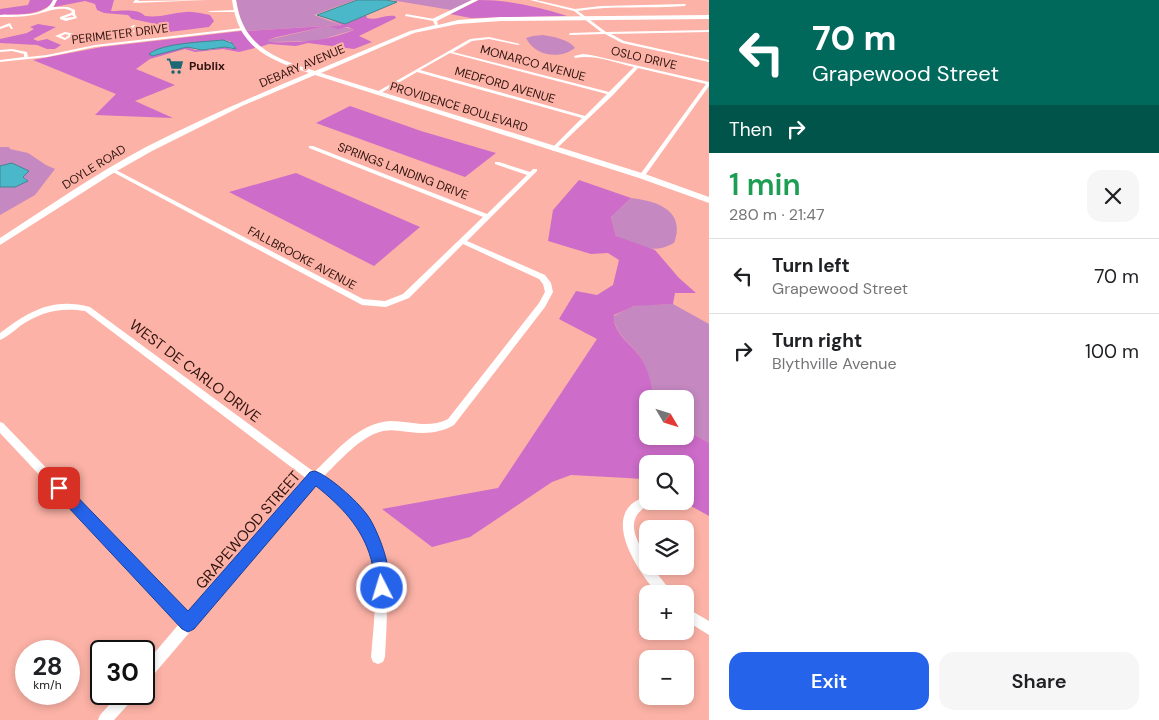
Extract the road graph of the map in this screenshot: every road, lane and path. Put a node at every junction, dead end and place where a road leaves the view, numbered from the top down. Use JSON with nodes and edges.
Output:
{"nodes":[{"id":1,"x":55,"y":0,"type":"edge"},
{"id":2,"x":136,"y":0,"type":"edge"},
{"id":3,"x":147,"y":0,"type":"edge"},
{"id":4,"x":200,"y":0,"type":"edge"},
{"id":5,"x":206,"y":0,"type":"edge"},
{"id":6,"x":234,"y":0,"type":"edge"},
{"id":7,"x":476,"y":0,"type":"edge"},
{"id":8,"x":532,"y":0,"type":"edge"},
{"id":9,"x":153,"y":2,"type":"junction"},
{"id":10,"x":685,"y":6,"type":"dead end"},
{"id":11,"x":51,"y":8,"type":"junction"},
{"id":12,"x":574,"y":10,"type":"junction"},
{"id":13,"x":235,"y":11,"type":"junction"},
{"id":14,"x":210,"y":12,"type":"dead end"},
{"id":15,"x":73,"y":14,"type":"dead end"},
{"id":16,"x":17,"y":15,"type":"junction"},
{"id":17,"x":0,"y":16,"type":"edge"},
{"id":18,"x":406,"y":16,"type":"dead end"},
{"id":19,"x":709,"y":18,"type":"edge"},
{"id":20,"x":588,"y":19,"type":"junction"},
{"id":21,"x":10,"y":24,"type":"junction"},
{"id":22,"x":437,"y":24,"type":"junction"},
{"id":23,"x":223,"y":26,"type":"dead end"},
{"id":24,"x":0,"y":28,"type":"edge"},
{"id":25,"x":242,"y":29,"type":"junction"},
{"id":26,"x":227,"y":31,"type":"junction"},
{"id":27,"x":709,"y":31,"type":"edge"},
{"id":28,"x":0,"y":32,"type":"edge"},
{"id":29,"x":136,"y":32,"type":"dead end"},
{"id":30,"x":603,"y":32,"type":"junction"},
{"id":31,"x":570,"y":34,"type":"dead end"},
{"id":32,"x":65,"y":39,"type":"dead end"},
{"id":33,"x":139,"y":42,"type":"junction"},
{"id":34,"x":518,"y":44,"type":"dead end"},
{"id":35,"x":0,"y":51,"type":"edge"},
{"id":36,"x":67,"y":51,"type":"junction"},
{"id":37,"x":450,"y":52,"type":"junction"},
{"id":38,"x":575,"y":57,"type":"dead end"},
{"id":39,"x":26,"y":58,"type":"junction"},
{"id":40,"x":0,"y":61,"type":"edge"},
{"id":41,"x":709,"y":61,"type":"edge"},
{"id":42,"x":637,"y":67,"type":"junction"},
{"id":43,"x":418,"y":71,"type":"junction"},
{"id":44,"x":313,"y":73,"type":"junction"},
{"id":45,"x":709,"y":83,"type":"edge"},
{"id":46,"x":377,"y":93,"type":"junction"},
{"id":47,"x":610,"y":94,"type":"junction"},
{"id":48,"x":586,"y":118,"type":"junction"},
{"id":49,"x":206,"y":121,"type":"joint"},
{"id":50,"x":311,"y":147,"type":"dead end"},
{"id":51,"x":554,"y":149,"type":"junction"},
{"id":52,"x":497,"y":163,"type":"dead end"},
{"id":53,"x":112,"y":170,"type":"junction"},
{"id":54,"x":642,"y":176,"type":"junction"},
{"id":55,"x":709,"y":200,"type":"edge"},
{"id":56,"x":487,"y":216,"type":"junction"},
{"id":57,"x":462,"y":241,"type":"junction"},
{"id":58,"x":0,"y":242,"type":"edge"},
{"id":59,"x":0,"y":337,"type":"edge"},
{"id":60,"x":0,"y":426,"type":"edge"},
{"id":61,"x":315,"y":477,"type":"junction"},
{"id":62,"x":639,"y":506,"type":"edge"},
{"id":63,"x":659,"y":585,"type":"edge"},
{"id":64,"x":694,"y":619,"type":"edge"},
{"id":65,"x":188,"y":624,"type":"junction"},
{"id":66,"x":709,"y":629,"type":"edge"},
{"id":67,"x":378,"y":657,"type":"dead end"},
{"id":68,"x":155,"y":662,"type":"edge"},
{"id":69,"x":118,"y":705,"type":"edge"},
{"id":70,"x":105,"y":720,"type":"edge"}],
"edges":[{"from":1,"to":11,"type":"street"},
{"from":2,"to":9,"type":"street"},
{"from":3,"to":9,"type":"street"},
{"from":4,"to":5,"type":"street"},
{"from":4,"to":9,"type":"street"},
{"from":6,"to":13,"type":"main road","name":"PROVIDENCE BOULEVARD"},
{"from":7,"to":22,"type":"main road"},
{"from":8,"to":12,"type":"street"},
{"from":10,"to":12,"type":"street"},
{"from":11,"to":15,"type":"street"},
{"from":11,"to":16,"type":"street"},
{"from":12,"to":20,"type":"street"},
{"from":13,"to":14,"type":"street"},
{"from":13,"to":25,"type":"main road","name":"PROVIDENCE BOULEVARD"},
{"from":16,"to":17,"type":"street"},
{"from":16,"to":21,"type":"street"},
{"from":18,"to":22,"type":"street"},
{"from":19,"to":20,"type":"main road","name":"DEBARY AVENUE"},
{"from":20,"to":22,"type":"main road","name":"DEBARY AVENUE"},
{"from":20,"to":30,"type":"street"},
{"from":21,"to":24,"type":"street"},
{"from":21,"to":28,"type":"street"},
{"from":22,"to":44,"type":"main road","name":"DEBARY AVENUE"},
{"from":23,"to":26,"type":"street"},
{"from":25,"to":26,"type":"street","name":"PERIMETER DRIVE"},
{"from":25,"to":44,"type":"main road","name":"PROVIDENCE BOULEVARD"},
{"from":26,"to":33,"type":"street","name":"PERIMETER DRIVE"},
{"from":27,"to":30,"type":"street"},
{"from":29,"to":33,"type":"street"},
{"from":30,"to":31,"type":"street"},
{"from":30,"to":41,"type":"street"},
{"from":32,"to":36,"type":"street"},
{"from":33,"to":36,"type":"street","name":"PERIMETER DRIVE"},
{"from":34,"to":37,"type":"street"},
{"from":35,"to":39,"type":"street"},
{"from":36,"to":39,"type":"street","name":"PERIMETER DRIVE"},
{"from":37,"to":43,"type":"street"},
{"from":37,"to":47,"type":"street","name":"MONARCO AVENUE"},
{"from":38,"to":42,"type":"street","name":"OSLO DRIVE"},
{"from":39,"to":40,"type":"street","name":"PERIMETER DRIVE"},
{"from":42,"to":45,"type":"street","name":"OSLO DRIVE"},
{"from":42,"to":47,"type":"street"},
{"from":43,"to":46,"type":"street"},
{"from":43,"to":48,"type":"street","name":"MEDFORD AVENUE"},
{"from":44,"to":46,"type":"main road","name":"PROVIDENCE BOULEVARD"},
{"from":44,"to":49,"type":"main road","name":"DEBARY AVENUE"},
{"from":45,"to":54,"type":"street"},
{"from":46,"to":51,"type":"main road","name":"PROVIDENCE BOULEVARD"},
{"from":47,"to":48,"type":"street"},
{"from":48,"to":51,"type":"street"},
{"from":49,"to":53,"type":"main road","name":"DOYLE ROAD"},
{"from":50,"to":56,"type":"street","name":"SPRINGS LANDING DRIVE"},
{"from":51,"to":54,"type":"main road","name":"PROVIDENCE BOULEVARD"},
{"from":52,"to":56,"type":"street","name":"FALLBROOKE AVENUE"},
{"from":53,"to":57,"type":"street","name":"FALLBROOKE AVENUE"},
{"from":53,"to":58,"type":"main road","name":"DOYLE ROAD"},
{"from":54,"to":55,"type":"main road","name":"PROVIDENCE BOULEVARD"},
{"from":56,"to":57,"type":"street","name":"FALLBROOKE AVENUE"},
{"from":57,"to":61,"type":"street","name":"GRAPEWOOD STREET"},
{"from":59,"to":61,"type":"street","name":"WEST DE CARLO DRIVE"},
{"from":60,"to":65,"type":"street"},
{"from":61,"to":65,"type":"street","name":"GRAPEWOOD STREET"},
{"from":61,"to":67,"type":"street","name":"WEST DE CARLO DRIVE"},
{"from":62,"to":63,"type":"street"},
{"from":64,"to":66,"type":"street"},
{"from":65,"to":68,"type":"street","name":"GRAPEWOOD STREET"},
{"from":69,"to":70,"type":"street"}]}
